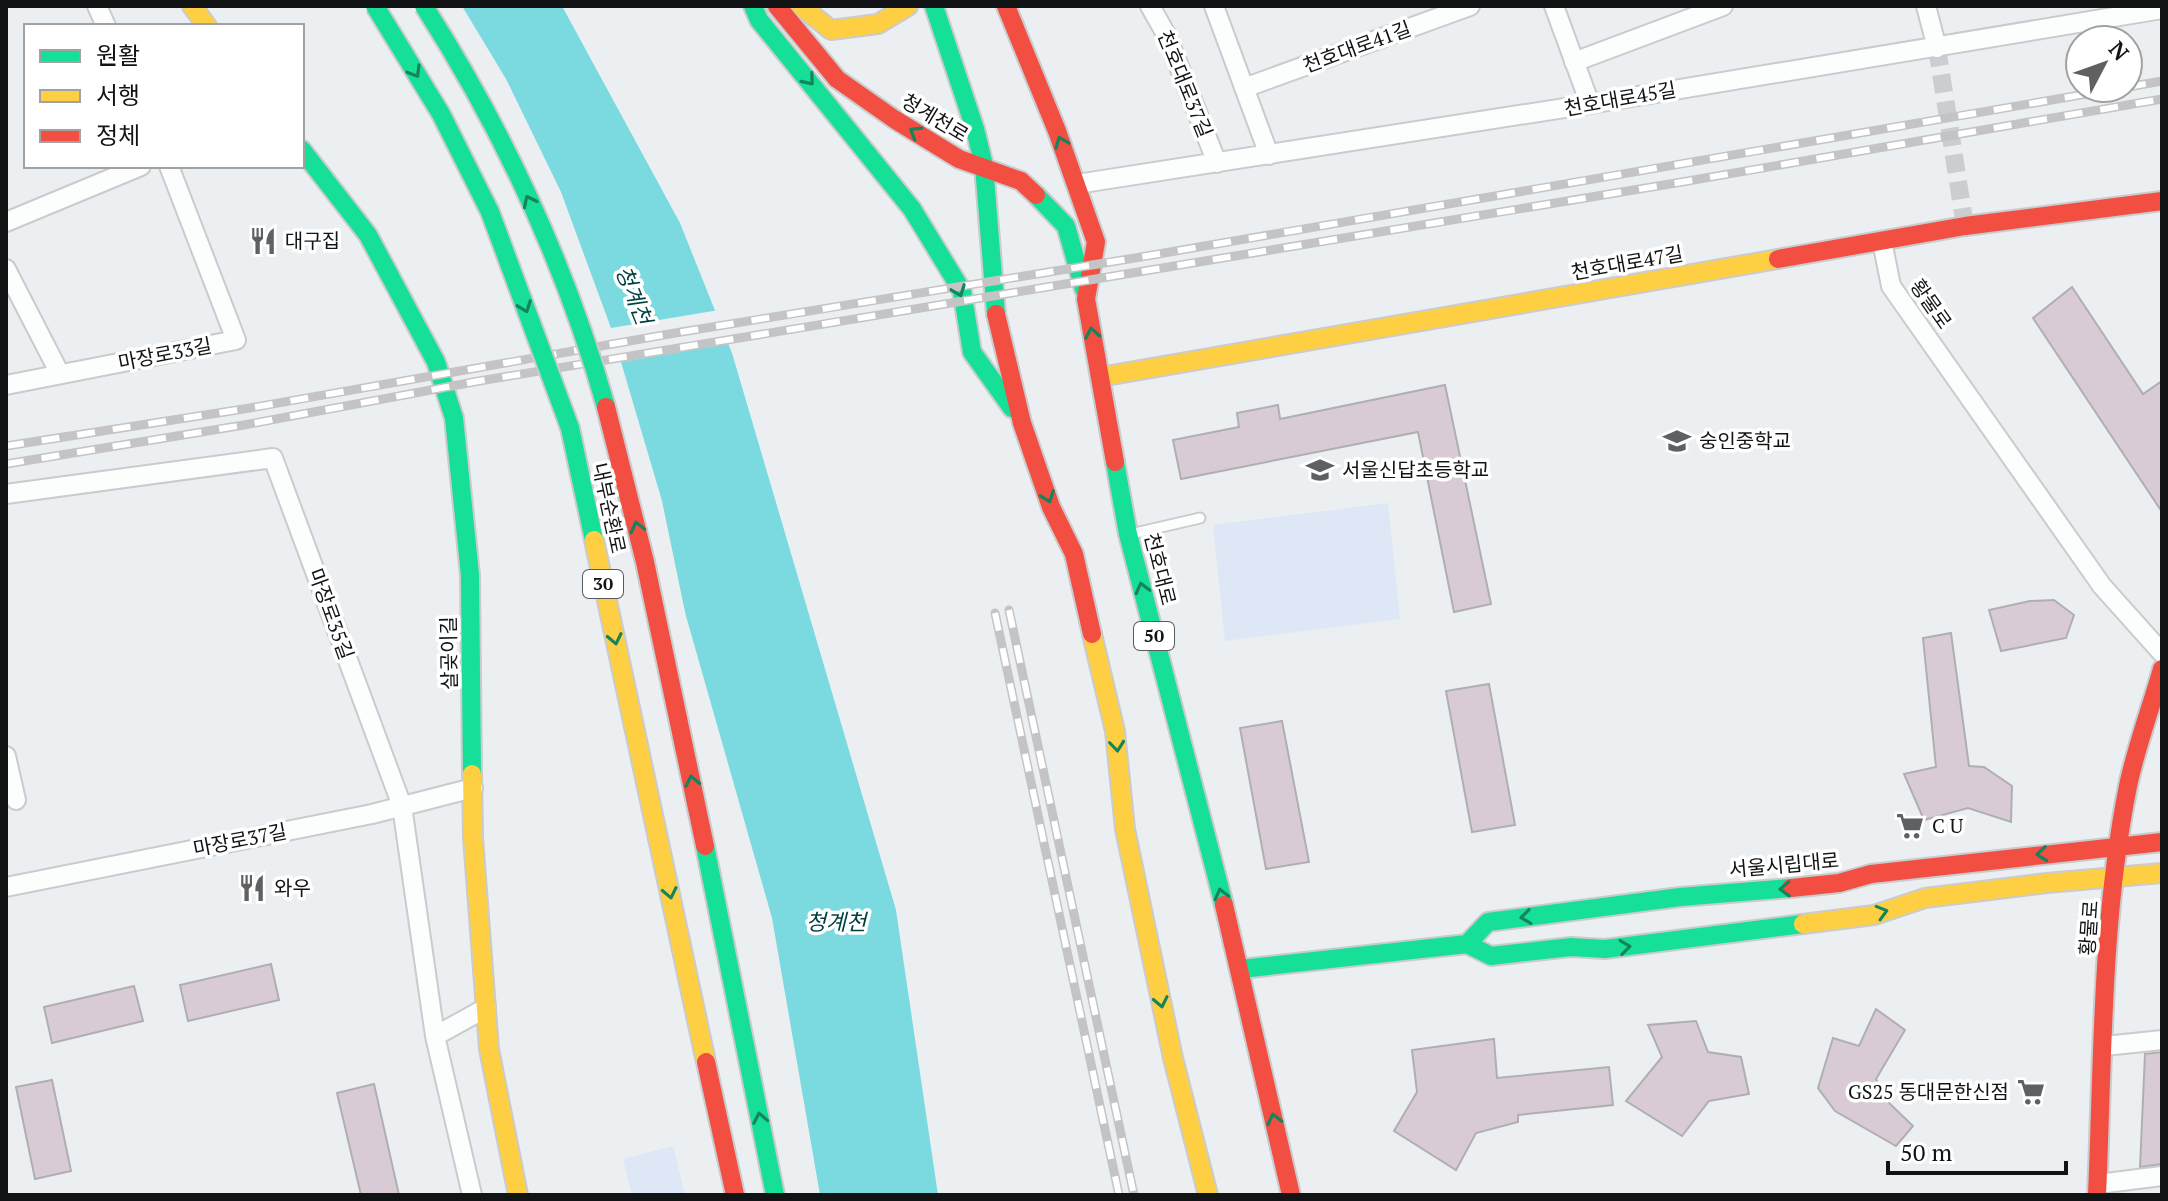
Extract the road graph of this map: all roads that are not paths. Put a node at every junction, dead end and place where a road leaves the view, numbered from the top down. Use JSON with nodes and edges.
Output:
{"nodes":[{"id":1,"x":192,"y":6,"type":"edge"},
{"id":2,"x":375,"y":6,"type":"edge"},
{"id":3,"x":424,"y":6,"type":"edge"},
{"id":4,"x":753,"y":6,"type":"edge"},
{"id":5,"x":777,"y":6,"type":"edge"},
{"id":6,"x":801,"y":6,"type":"edge"},
{"id":7,"x":908,"y":6,"type":"edge"},
{"id":8,"x":934,"y":6,"type":"edge"},
{"id":9,"x":1006,"y":6,"type":"edge"},
{"id":10,"x":1150,"y":6,"type":"edge"},
{"id":11,"x":1214,"y":6,"type":"edge"},
{"id":12,"x":1470,"y":6,"type":"edge"},
{"id":13,"x":1554,"y":6,"type":"edge"},
{"id":14,"x":1723,"y":6,"type":"edge"},
{"id":15,"x":1926,"y":6,"type":"edge"},
{"id":16,"x":2162,"y":9,"type":"edge"},
{"id":17,"x":206,"y":24,"type":"edge"},
{"id":18,"x":1937,"y":48,"type":"junction"},
{"id":19,"x":1574,"y":62,"type":"junction"},
{"id":20,"x":1244,"y":88,"type":"junction"},
{"id":21,"x":1590,"y":104,"type":"junction"},
{"id":22,"x":304,"y":153,"type":"edge"},
{"id":23,"x":1269,"y":155,"type":"junction"},
{"id":24,"x":1217,"y":163,"type":"junction"},
{"id":25,"x":984,"y":166,"type":"junction"},
{"id":26,"x":136,"y":168,"type":"edge"},
{"id":27,"x":170,"y":168,"type":"edge"},
{"id":28,"x":1077,"y":184,"type":"junction"},
{"id":29,"x":2162,"y":201,"type":"edge"},
{"id":30,"x":6,"y":222,"type":"edge"},
{"id":31,"x":1882,"y":241,"type":"junction"},
{"id":32,"x":6,"y":269,"type":"edge"},
{"id":33,"x":1086,"y":299,"type":"junction"},
{"id":34,"x":60,"y":374,"type":"junction"},
{"id":35,"x":1100,"y":377,"type":"junction"},
{"id":36,"x":6,"y":385,"type":"edge"},
{"id":37,"x":1022,"y":423,"type":"junction"},
{"id":38,"x":6,"y":494,"type":"edge"},
{"id":39,"x":1200,"y":518,"type":"dead end"},
{"id":40,"x":1128,"y":534,"type":"junction"},
{"id":41,"x":2162,"y":653,"type":"edge"},
{"id":42,"x":2162,"y":669,"type":"edge"},
{"id":43,"x":6,"y":756,"type":"edge"},
{"id":44,"x":473,"y":788,"type":"junction"},
{"id":45,"x":16,"y":800,"type":"dead end"},
{"id":46,"x":402,"y":806,"type":"junction"},
{"id":47,"x":2162,"y":842,"type":"edge"},
{"id":48,"x":2119,"y":847,"type":"junction"},
{"id":49,"x":2162,"y":873,"type":"edge"},
{"id":50,"x":2115,"y":877,"type":"junction"},
{"id":51,"x":6,"y":887,"type":"edge"},
{"id":52,"x":1467,"y":944,"type":"junction"},
{"id":53,"x":1241,"y":969,"type":"junction"},
{"id":54,"x":486,"y":1008,"type":"junction"},
{"id":55,"x":435,"y":1036,"type":"junction"},
{"id":56,"x":2162,"y":1040,"type":"edge"},
{"id":57,"x":2105,"y":1046,"type":"junction"},
{"id":58,"x":2162,"y":1176,"type":"edge"},
{"id":59,"x":2098,"y":1190,"type":"edge"},
{"id":60,"x":472,"y":1195,"type":"edge"},
{"id":61,"x":518,"y":1195,"type":"edge"},
{"id":62,"x":735,"y":1195,"type":"edge"},
{"id":63,"x":775,"y":1195,"type":"edge"},
{"id":64,"x":1208,"y":1195,"type":"edge"},
{"id":65,"x":1291,"y":1195,"type":"edge"}],
"edges":[{"from":1,"to":17,"type":"main road"},
{"from":2,"to":62,"type":"main road","name":"내부순환로","number":"30","one_way":true,"bridge":true},
{"from":63,"to":3,"type":"main road","name":"내부순환로","number":"30","one_way":true,"bridge":true},
{"from":4,"to":37,"type":"main road","one_way":true},
{"from":25,"to":5,"type":"main road","name":"청계천로","one_way":true},
{"from":6,"to":7,"type":"main road"},
{"from":8,"to":25,"type":"main road"},
{"from":28,"to":9,"type":"main road","name":"천호대로","one_way":true},
{"from":10,"to":24,"type":"street","name":"천호대로37길"},
{"from":11,"to":20,"type":"street"},
{"from":12,"to":20,"type":"street","name":"천호대로41길"},
{"from":13,"to":19,"type":"street"},
{"from":14,"to":19,"type":"street"},
{"from":15,"to":18,"type":"street"},
{"from":16,"to":18,"type":"street","name":"천호대로45길"},
{"from":18,"to":21,"type":"street","name":"천호대로45길"},
{"from":19,"to":21,"type":"street"},
{"from":20,"to":23,"type":"street"},
{"from":21,"to":23,"type":"street","name":"천호대로45길"},
{"from":22,"to":44,"type":"main road","name":"살곶이길"},
{"from":23,"to":24,"type":"street","name":"천호대로45길"},
{"from":24,"to":28,"type":"street","name":"천호대로45길"},
{"from":25,"to":33,"type":"main road","name":"청계천로"},
{"from":25,"to":37,"type":"main road"},
{"from":26,"to":30,"type":"street"},
{"from":27,"to":34,"type":"street","name":"마장로33길"},
{"from":28,"to":33,"type":"main road","name":"천호대로"},
{"from":29,"to":31,"type":"main road","name":"천호대로47길"},
{"from":31,"to":35,"type":"main road","name":"천호대로47길"},
{"from":31,"to":41,"type":"street","name":"황물로"},
{"from":32,"to":34,"type":"street"},
{"from":35,"to":33,"type":"main road","name":"천호대로","number":"50","one_way":true},
{"from":34,"to":36,"type":"street","name":"마장로33길"},
{"from":35,"to":40,"type":"main road","name":"천호대로","number":"50"},
{"from":37,"to":64,"type":"main road","one_way":true},
{"from":38,"to":46,"type":"street","name":"마장로35길"},
{"from":39,"to":40,"type":"lane"},
{"from":53,"to":40,"type":"main road","name":"천호대로","number":"50","one_way":true},
{"from":42,"to":48,"type":"main road","name":"황물로"},
{"from":43,"to":45,"type":"street"},
{"from":44,"to":46,"type":"street","name":"마장로37길"},
{"from":44,"to":54,"type":"main road","name":"살곶이길"},
{"from":46,"to":51,"type":"street","name":"마장로37길"},
{"from":46,"to":55,"type":"street","name":"마장로35길"},
{"from":47,"to":48,"type":"main road","name":"서울시립대로"},
{"from":48,"to":50,"type":"main road","name":"황물로"},
{"from":48,"to":52,"type":"main road","name":"서울시립대로","one_way":true},
{"from":49,"to":50,"type":"main road"},
{"from":52,"to":50,"type":"main road","one_way":true},
{"from":50,"to":57,"type":"main road","name":"황물로"},
{"from":52,"to":53,"type":"main road"},
{"from":65,"to":53,"type":"main road","name":"천호대로","number":"50","one_way":true},
{"from":54,"to":55,"type":"street"},
{"from":54,"to":61,"type":"main road","name":"살곶이길"},
{"from":55,"to":60,"type":"street","name":"마장로35길"},
{"from":56,"to":57,"type":"street"},
{"from":57,"to":59,"type":"main road","name":"황물로"},
{"from":58,"to":59,"type":"street"}]}
